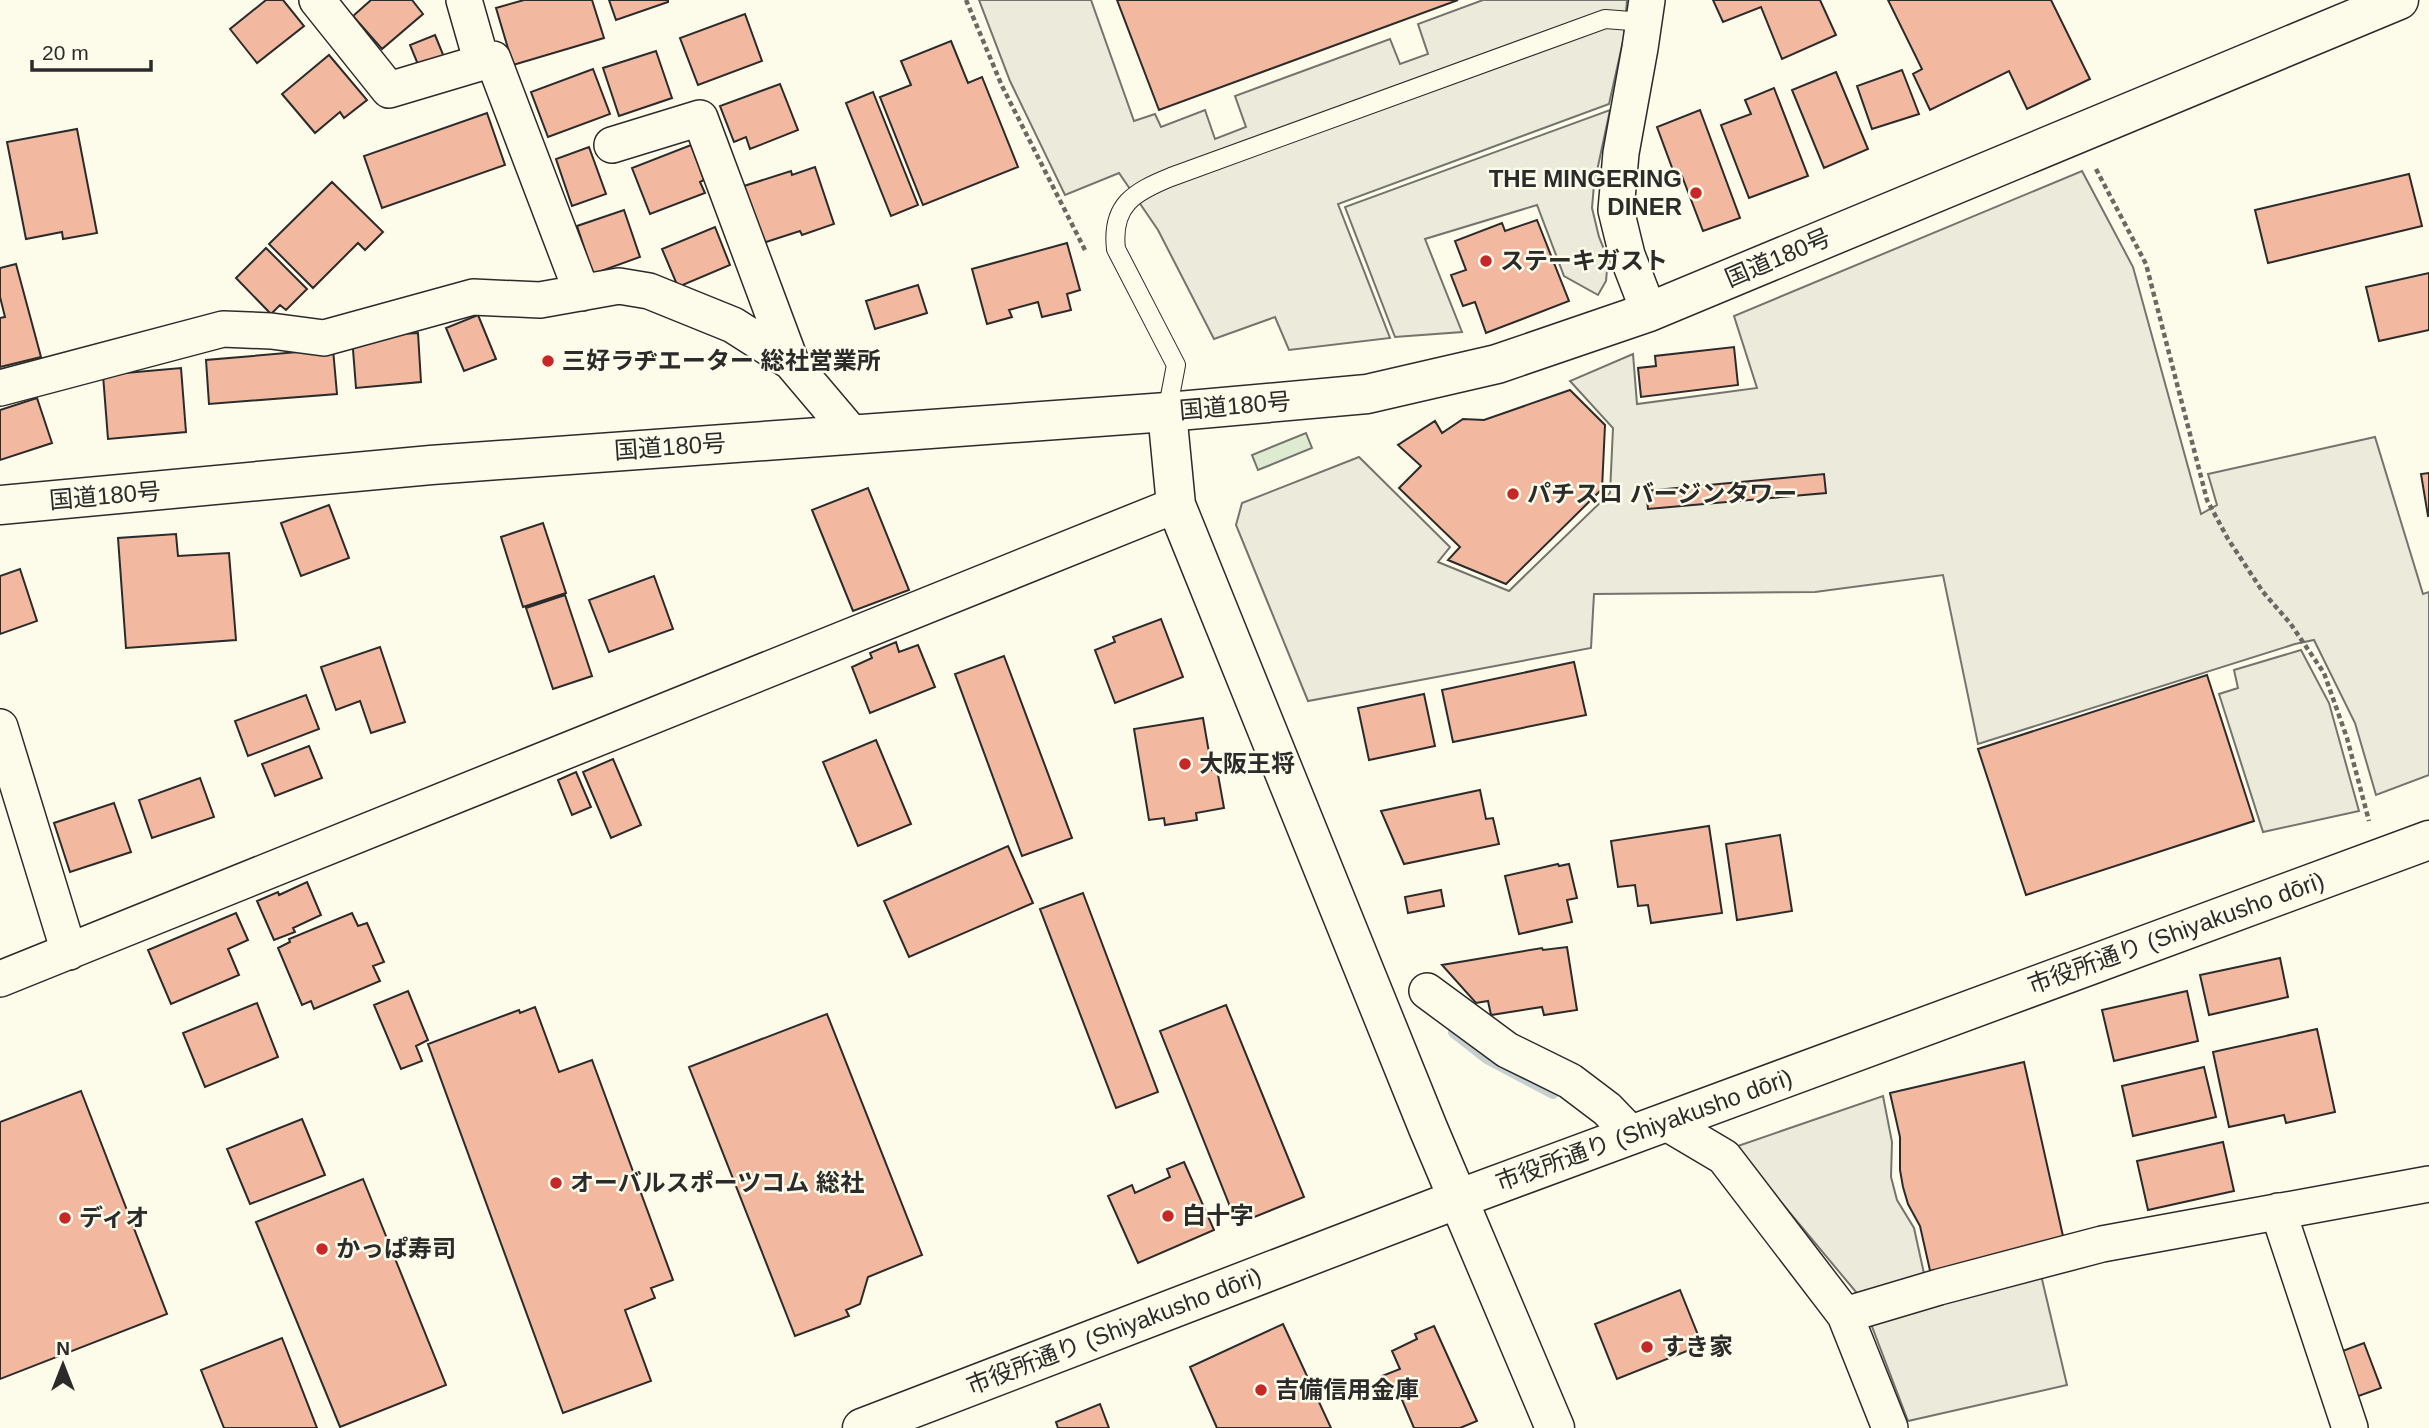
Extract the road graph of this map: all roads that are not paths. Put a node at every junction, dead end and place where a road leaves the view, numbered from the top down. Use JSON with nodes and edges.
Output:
{"nodes":[{"id":1,"x":317,"y":0,"type":"edge"},
{"id":2,"x":464,"y":0,"type":"edge"},
{"id":3,"x":2399,"y":0,"type":"edge"},
{"id":4,"x":1645,"y":11,"type":"edge"},
{"id":5,"x":482,"y":63,"type":"junction"},
{"id":6,"x":612,"y":145,"type":"dead end"},
{"id":7,"x":582,"y":293,"type":"junction"},
{"id":8,"x":1648,"y":312,"type":"junction"},
{"id":9,"x":791,"y":362,"type":"junction"},
{"id":10,"x":0,"y":388,"type":"edge"},
{"id":11,"x":1167,"y":412,"type":"junction"},
{"id":12,"x":852,"y":434,"type":"junction"},
{"id":13,"x":0,"y":505,"type":"edge"},
{"id":14,"x":1175,"y":505,"type":"junction"},
{"id":15,"x":0,"y":727,"type":"edge"},
{"id":16,"x":2429,"y":839,"type":"edge"},
{"id":17,"x":69,"y":952,"type":"junction"},
{"id":18,"x":0,"y":979,"type":"edge"},
{"id":19,"x":1427,"y":991,"type":"dead end"},
{"id":20,"x":1648,"y":1128,"type":"junction"},
{"id":21,"x":2429,"y":1184,"type":"edge"},
{"id":22,"x":1458,"y":1199,"type":"junction"},
{"id":23,"x":2278,"y":1211,"type":"junction"},
{"id":24,"x":1845,"y":1315,"type":"junction"},
{"id":25,"x":916,"y":1418,"type":"edge"},
{"id":26,"x":862,"y":1428,"type":"edge"},
{"id":27,"x":1555,"y":1428,"type":"edge"},
{"id":28,"x":1890,"y":1428,"type":"edge"},
{"id":29,"x":2350,"y":1428,"type":"edge"}],
"edges":[{"from":1,"to":5,"type":"street"},
{"from":2,"to":5,"type":"street"},
{"from":3,"to":8,"type":"main road","name":"国道180号"},
{"from":4,"to":8,"type":"street"},
{"from":4,"to":11,"type":"lane"},
{"from":5,"to":7,"type":"street"},
{"from":6,"to":9,"type":"street"},
{"from":7,"to":9,"type":"street"},
{"from":7,"to":10,"type":"street"},
{"from":8,"to":11,"type":"main road","name":"国道180号"},
{"from":9,"to":12,"type":"street"},
{"from":11,"to":12,"type":"main road","name":"国道180号"},
{"from":11,"to":14,"type":"main road"},
{"from":12,"to":13,"type":"main road","name":"国道180号"},
{"from":14,"to":17,"type":"street"},
{"from":14,"to":22,"type":"main road"},
{"from":15,"to":17,"type":"street"},
{"from":16,"to":20,"type":"main road","name":"市役所通り (Shiyakusho dōri)"},
{"from":17,"to":18,"type":"street"},
{"from":19,"to":20,"type":"street"},
{"from":20,"to":22,"type":"main road","name":"市役所通り (Shiyakusho dōri)"},
{"from":20,"to":24,"type":"street"},
{"from":21,"to":23,"type":"street"},
{"from":22,"to":25,"type":"main road","name":"市役所通り (Shiyakusho dōri)"},
{"from":22,"to":27,"type":"main road"},
{"from":23,"to":24,"type":"street"},
{"from":23,"to":29,"type":"street"},
{"from":24,"to":28,"type":"street"},
{"from":25,"to":26,"type":"main road","name":"市役所通り (Shiyakusho dōri)"}]}
